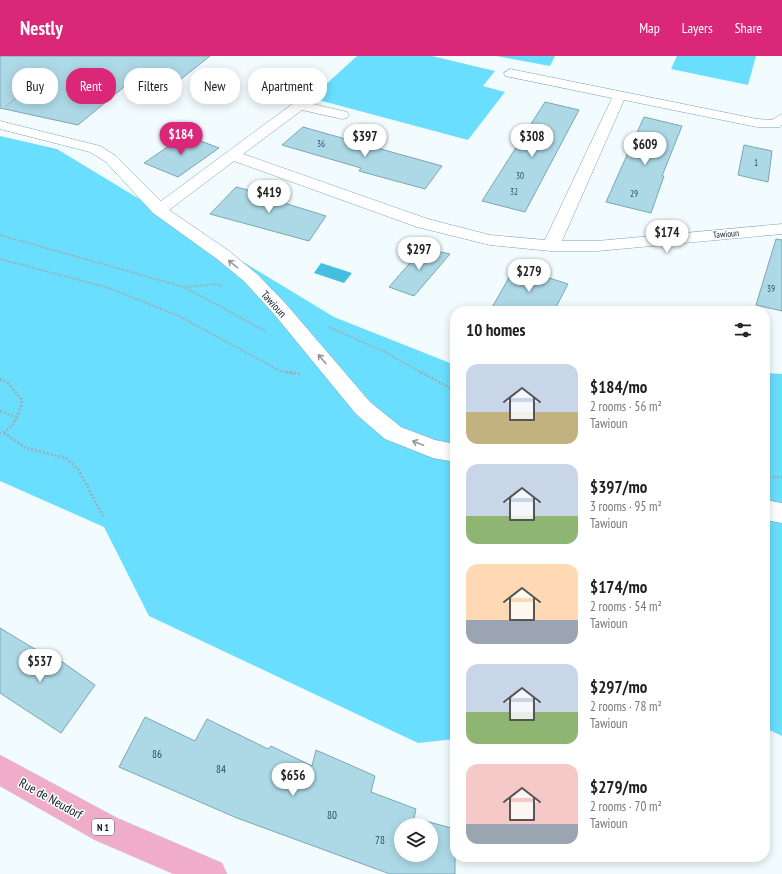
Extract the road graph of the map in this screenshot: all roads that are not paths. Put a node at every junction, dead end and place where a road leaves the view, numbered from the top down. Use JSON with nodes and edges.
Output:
{"nodes":[{"id":1,"x":510,"y":73,"type":"dead end"},
{"id":2,"x":620,"y":95,"type":"junction"},
{"id":3,"x":342,"y":115,"type":"dead end"},
{"id":4,"x":782,"y":118,"type":"edge"},
{"id":5,"x":0,"y":125,"type":"edge"},
{"id":6,"x":234,"y":156,"type":"junction"},
{"id":7,"x":159,"y":210,"type":"junction"},
{"id":8,"x":782,"y":229,"type":"edge"},
{"id":9,"x":551,"y":246,"type":"junction"},
{"id":10,"x":450,"y":452,"type":"edge"},
{"id":11,"x":770,"y":511,"type":"edge"},
{"id":12,"x":782,"y":513,"type":"edge"},
{"id":13,"x":0,"y":770,"type":"edge"},
{"id":14,"x":211,"y":874,"type":"edge"}],
"edges":[{"from":1,"to":2,"type":"street"},
{"from":2,"to":4,"type":"street"},
{"from":2,"to":9,"type":"street"},
{"from":3,"to":6,"type":"street"},
{"from":5,"to":7,"type":"street","name":"Tawioun"},
{"from":6,"to":7,"type":"street"},
{"from":6,"to":9,"type":"street","name":"Tawioun"},
{"from":10,"to":7,"type":"street","name":"Tawioun","one_way":true},
{"from":8,"to":9,"type":"street","name":"Tawioun"},
{"from":11,"to":12,"type":"street"},
{"from":13,"to":14,"type":"main road","name":"Rue de Neudorf","number":"N 1"}]}
